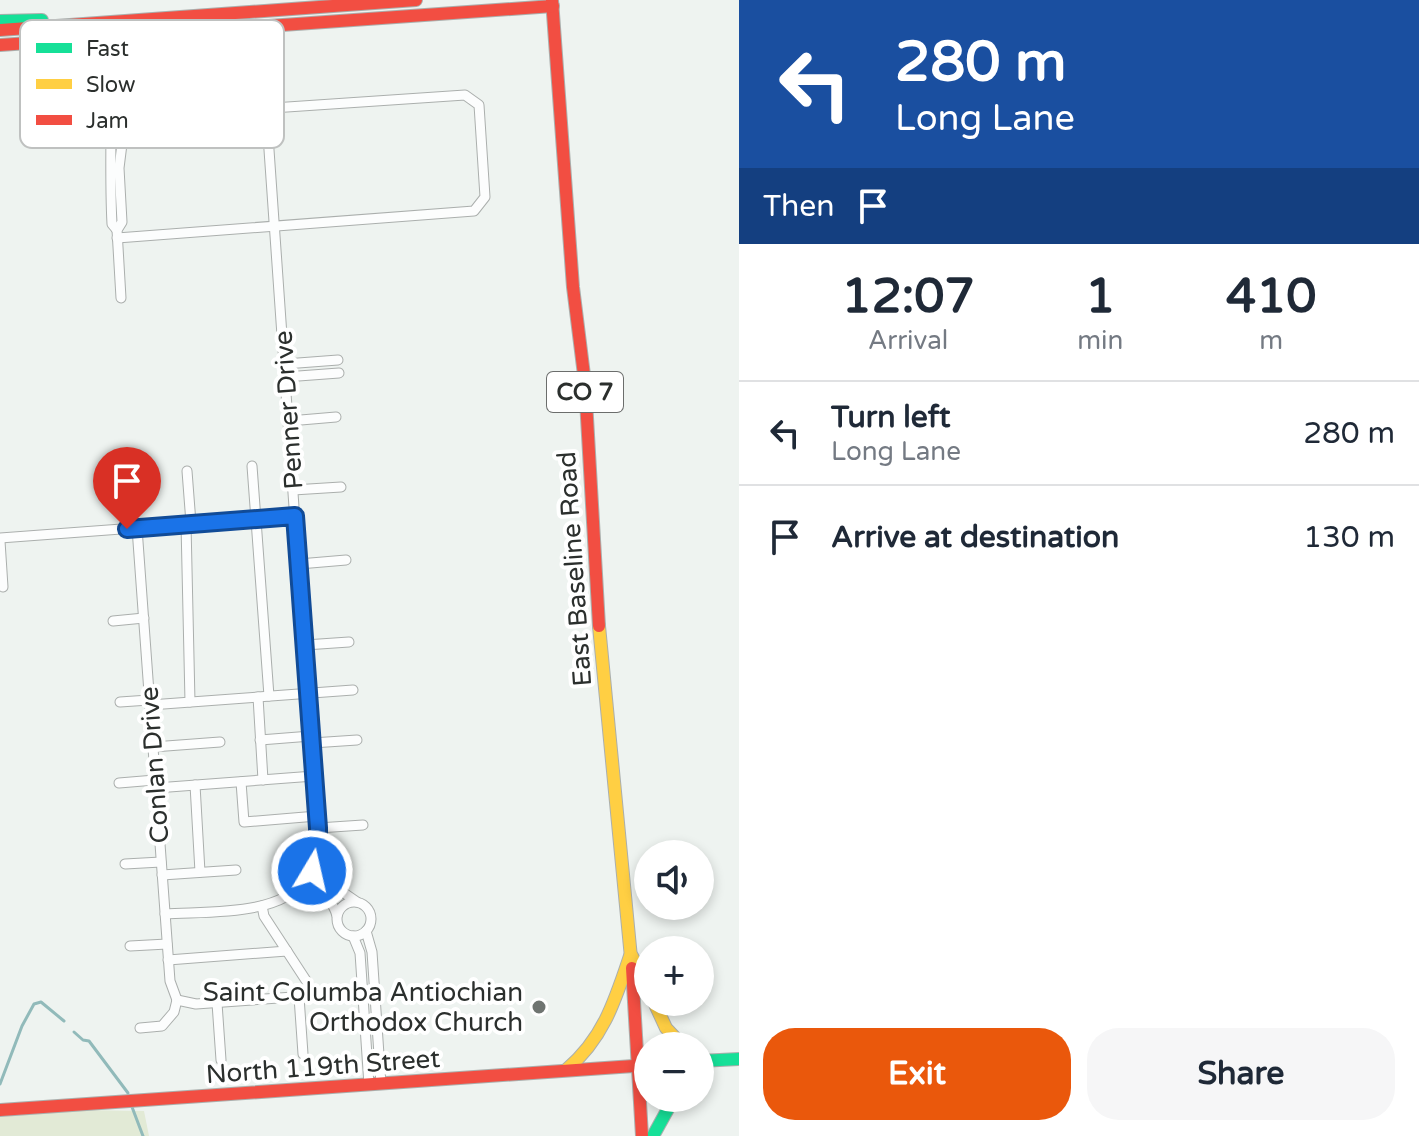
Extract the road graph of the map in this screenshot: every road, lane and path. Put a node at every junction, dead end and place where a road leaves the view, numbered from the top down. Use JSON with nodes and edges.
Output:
{"nodes":[{"id":1,"x":416,"y":0,"type":"edge"},
{"id":2,"x":552,"y":3,"type":"edge"},
{"id":3,"x":50,"y":20,"type":"edge"},
{"id":4,"x":126,"y":20,"type":"edge"},
{"id":5,"x":0,"y":21,"type":"edge"},
{"id":6,"x":284,"y":24,"type":"edge"},
{"id":7,"x":20,"y":28,"type":"edge"},
{"id":8,"x":0,"y":30,"type":"edge"},
{"id":9,"x":20,"y":44,"type":"edge"},
{"id":10,"x":0,"y":45,"type":"edge"},
{"id":11,"x":284,"y":106,"type":"edge"},
{"id":12,"x":112,"y":148,"type":"edge"},
{"id":13,"x":121,"y":148,"type":"edge"},
{"id":14,"x":269,"y":148,"type":"edge"},
{"id":15,"x":275,"y":224,"type":"junction"},
{"id":16,"x":117,"y":234,"type":"junction"},
{"id":17,"x":121,"y":298,"type":"dead end"},
{"id":18,"x":338,"y":360,"type":"dead end"},
{"id":19,"x":285,"y":364,"type":"junction"},
{"id":20,"x":339,"y":373,"type":"dead end"},
{"id":21,"x":285,"y":377,"type":"junction"},
{"id":22,"x":336,"y":417,"type":"dead end"},
{"id":23,"x":289,"y":421,"type":"junction"},
{"id":24,"x":252,"y":466,"type":"dead end"},
{"id":25,"x":187,"y":471,"type":"dead end"},
{"id":26,"x":123,"y":475,"type":"dead end"},
{"id":27,"x":341,"y":487,"type":"dead end"},
{"id":28,"x":293,"y":490,"type":"junction"},
{"id":29,"x":295,"y":516,"type":"junction"},
{"id":30,"x":256,"y":519,"type":"junction"},
{"id":31,"x":189,"y":524,"type":"junction"},
{"id":32,"x":132,"y":528,"type":"junction"},
{"id":33,"x":0,"y":539,"type":"edge"},
{"id":34,"x":346,"y":560,"type":"dead end"},
{"id":35,"x":299,"y":564,"type":"junction"},
{"id":36,"x":3,"y":587,"type":"dead end"},
{"id":37,"x":144,"y":618,"type":"junction"},
{"id":38,"x":113,"y":621,"type":"dead end"},
{"id":39,"x":349,"y":642,"type":"dead end"},
{"id":40,"x":305,"y":645,"type":"junction"},
{"id":41,"x":353,"y":690,"type":"dead end"},
{"id":42,"x":308,"y":693,"type":"junction"},
{"id":43,"x":263,"y":696,"type":"junction"},
{"id":44,"x":120,"y":702,"type":"dead end"},
{"id":45,"x":150,"y":702,"type":"junction"},
{"id":46,"x":190,"y":702,"type":"junction"},
{"id":47,"x":260,"y":740,"type":"junction"},
{"id":48,"x":312,"y":740,"type":"junction"},
{"id":49,"x":357,"y":740,"type":"dead end"},
{"id":50,"x":220,"y":742,"type":"dead end"},
{"id":51,"x":153,"y":747,"type":"junction"},
{"id":52,"x":314,"y":776,"type":"junction"},
{"id":53,"x":263,"y":780,"type":"junction"},
{"id":54,"x":241,"y":782,"type":"junction"},
{"id":55,"x":119,"y":783,"type":"dead end"},
{"id":56,"x":156,"y":784,"type":"junction"},
{"id":57,"x":195,"y":785,"type":"junction"},
{"id":58,"x":317,"y":816,"type":"junction"},
{"id":59,"x":363,"y":825,"type":"dead end"},
{"id":60,"x":318,"y":828,"type":"junction"},
{"id":61,"x":161,"y":862,"type":"junction"},
{"id":62,"x":125,"y":864,"type":"dead end"},
{"id":63,"x":236,"y":870,"type":"dead end"},
{"id":64,"x":312,"y":871,"type":"junction"},
{"id":65,"x":200,"y":872,"type":"junction"},
{"id":66,"x":162,"y":875,"type":"junction"},
{"id":67,"x":306,"y":881,"type":"junction"},
{"id":68,"x":357,"y":902,"type":"junction"},
{"id":69,"x":262,"y":906,"type":"junction"},
{"id":70,"x":165,"y":914,"type":"junction"},
{"id":71,"x":338,"y":917,"type":"junction"},
{"id":72,"x":366,"y":931,"type":"junction"},
{"id":73,"x":353,"y":936,"type":"junction"},
{"id":74,"x":167,"y":944,"type":"junction"},
{"id":75,"x":130,"y":946,"type":"dead end"},
{"id":76,"x":287,"y":951,"type":"junction"},
{"id":77,"x":631,"y":953,"type":"junction"},
{"id":78,"x":168,"y":960,"type":"junction"},
{"id":79,"x":634,"y":960,"type":"edge"},
{"id":80,"x":363,"y":992,"type":"junction"},
{"id":81,"x":304,"y":996,"type":"junction"},
{"id":82,"x":177,"y":1000,"type":"junction"},
{"id":83,"x":217,"y":1003,"type":"junction"},
{"id":84,"x":140,"y":1028,"type":"dead end"},
{"id":85,"x":639,"y":1032,"type":"edge"},
{"id":86,"x":303,"y":1054,"type":"dead end"},
{"id":87,"x":739,"y":1059,"type":"edge"},
{"id":88,"x":221,"y":1060,"type":"dead end"},
{"id":89,"x":714,"y":1061,"type":"edge"},
{"id":90,"x":634,"y":1066,"type":"edge"},
{"id":91,"x":565,"y":1071,"type":"junction"},
{"id":92,"x":375,"y":1084,"type":"junction"},
{"id":93,"x":0,"y":1110,"type":"edge"},
{"id":94,"x":642,"y":1112,"type":"edge"},
{"id":95,"x":666,"y":1112,"type":"edge"},
{"id":96,"x":642,"y":1136,"type":"edge"},
{"id":97,"x":653,"y":1136,"type":"edge"}],
"edges":[{"from":1,"to":4,"type":"main road"},
{"from":2,"to":6,"type":"main road"},
{"from":2,"to":77,"type":"main road","name":"East Baseline Road","number":"CO 7"},
{"from":3,"to":5,"type":"main road"},
{"from":7,"to":8,"type":"main road"},
{"from":9,"to":10,"type":"main road"},
{"from":11,"to":15,"type":"street"},
{"from":12,"to":16,"type":"street"},
{"from":13,"to":16,"type":"street"},
{"from":14,"to":15,"type":"street","name":"Penner Drive"},
{"from":15,"to":16,"type":"street"},
{"from":15,"to":19,"type":"street","name":"Penner Drive"},
{"from":16,"to":17,"type":"street"},
{"from":18,"to":19,"type":"street"},
{"from":19,"to":21,"type":"street","name":"Penner Drive"},
{"from":20,"to":21,"type":"street"},
{"from":21,"to":23,"type":"street","name":"Penner Drive"},
{"from":22,"to":23,"type":"street"},
{"from":23,"to":28,"type":"street","name":"Penner Drive"},
{"from":24,"to":30,"type":"street"},
{"from":25,"to":31,"type":"street"},
{"from":26,"to":32,"type":"street","name":"Conlan Drive"},
{"from":27,"to":28,"type":"street"},
{"from":28,"to":29,"type":"street","name":"Penner Drive"},
{"from":29,"to":30,"type":"street"},
{"from":29,"to":35,"type":"street","name":"Penner Drive"},
{"from":30,"to":31,"type":"street"},
{"from":30,"to":43,"type":"street"},
{"from":31,"to":32,"type":"street"},
{"from":31,"to":46,"type":"street"},
{"from":32,"to":33,"type":"street"},
{"from":32,"to":37,"type":"street","name":"Conlan Drive"},
{"from":33,"to":36,"type":"street"},
{"from":34,"to":35,"type":"street"},
{"from":35,"to":40,"type":"street","name":"Penner Drive"},
{"from":37,"to":38,"type":"street"},
{"from":37,"to":45,"type":"street","name":"Conlan Drive"},
{"from":39,"to":40,"type":"street"},
{"from":40,"to":42,"type":"street","name":"Penner Drive"},
{"from":41,"to":42,"type":"street"},
{"from":42,"to":43,"type":"street"},
{"from":42,"to":48,"type":"street","name":"Penner Drive"},
{"from":43,"to":46,"type":"street"},
{"from":43,"to":47,"type":"street"},
{"from":44,"to":45,"type":"street"},
{"from":45,"to":46,"type":"street"},
{"from":45,"to":51,"type":"street","name":"Conlan Drive"},
{"from":47,"to":48,"type":"street"},
{"from":47,"to":53,"type":"street"},
{"from":48,"to":49,"type":"street"},
{"from":48,"to":52,"type":"street","name":"Penner Drive"},
{"from":50,"to":51,"type":"street"},
{"from":51,"to":56,"type":"street","name":"Conlan Drive"},
{"from":52,"to":53,"type":"street"},
{"from":52,"to":58,"type":"street","name":"Penner Drive"},
{"from":53,"to":54,"type":"street"},
{"from":54,"to":57,"type":"street"},
{"from":54,"to":58,"type":"street"},
{"from":55,"to":56,"type":"street"},
{"from":56,"to":57,"type":"street"},
{"from":56,"to":61,"type":"street","name":"Conlan Drive"},
{"from":57,"to":65,"type":"street"},
{"from":58,"to":60,"type":"street","name":"Penner Drive"},
{"from":59,"to":60,"type":"street"},
{"from":60,"to":64,"type":"street","name":"Penner Drive"},
{"from":61,"to":62,"type":"street"},
{"from":61,"to":66,"type":"street","name":"Conlan Drive"},
{"from":63,"to":65,"type":"street"},
{"from":64,"to":67,"type":"street","name":"Penner Drive"},
{"from":64,"to":68,"type":"street"},
{"from":65,"to":66,"type":"street"},
{"from":66,"to":70,"type":"street","name":"Conlan Drive"},
{"from":67,"to":69,"type":"street"},
{"from":67,"to":71,"type":"street"},
{"from":68,"to":71,"type":"street"},
{"from":68,"to":72,"type":"street"},
{"from":69,"to":70,"type":"street"},
{"from":69,"to":76,"type":"street"},
{"from":70,"to":74,"type":"street","name":"Conlan Drive"},
{"from":71,"to":73,"type":"street"},
{"from":72,"to":73,"type":"street"},
{"from":72,"to":92,"type":"street"},
{"from":73,"to":80,"type":"street"},
{"from":74,"to":75,"type":"street"},
{"from":74,"to":78,"type":"street","name":"Conlan Drive"},
{"from":76,"to":78,"type":"street"},
{"from":76,"to":81,"type":"street"},
{"from":77,"to":79,"type":"main road"},
{"from":77,"to":85,"type":"main road","name":"East Baseline Road","number":"CO 7"},
{"from":77,"to":91,"type":"main road"},
{"from":78,"to":82,"type":"street","name":"Conlan Drive"},
{"from":80,"to":81,"type":"street"},
{"from":80,"to":92,"type":"street"},
{"from":81,"to":83,"type":"street"},
{"from":81,"to":86,"type":"street"},
{"from":82,"to":83,"type":"street"},
{"from":82,"to":84,"type":"street"},
{"from":83,"to":88,"type":"street"},
{"from":87,"to":89,"type":"main road"},
{"from":90,"to":91,"type":"main road","name":"North 119th Street"},
{"from":91,"to":92,"type":"main road","name":"North 119th Street"},
{"from":92,"to":93,"type":"main road","name":"North 119th Street"},
{"from":94,"to":96,"type":"main road","name":"East Baseline Road","number":"CO 7"},
{"from":95,"to":97,"type":"main road"}]}
